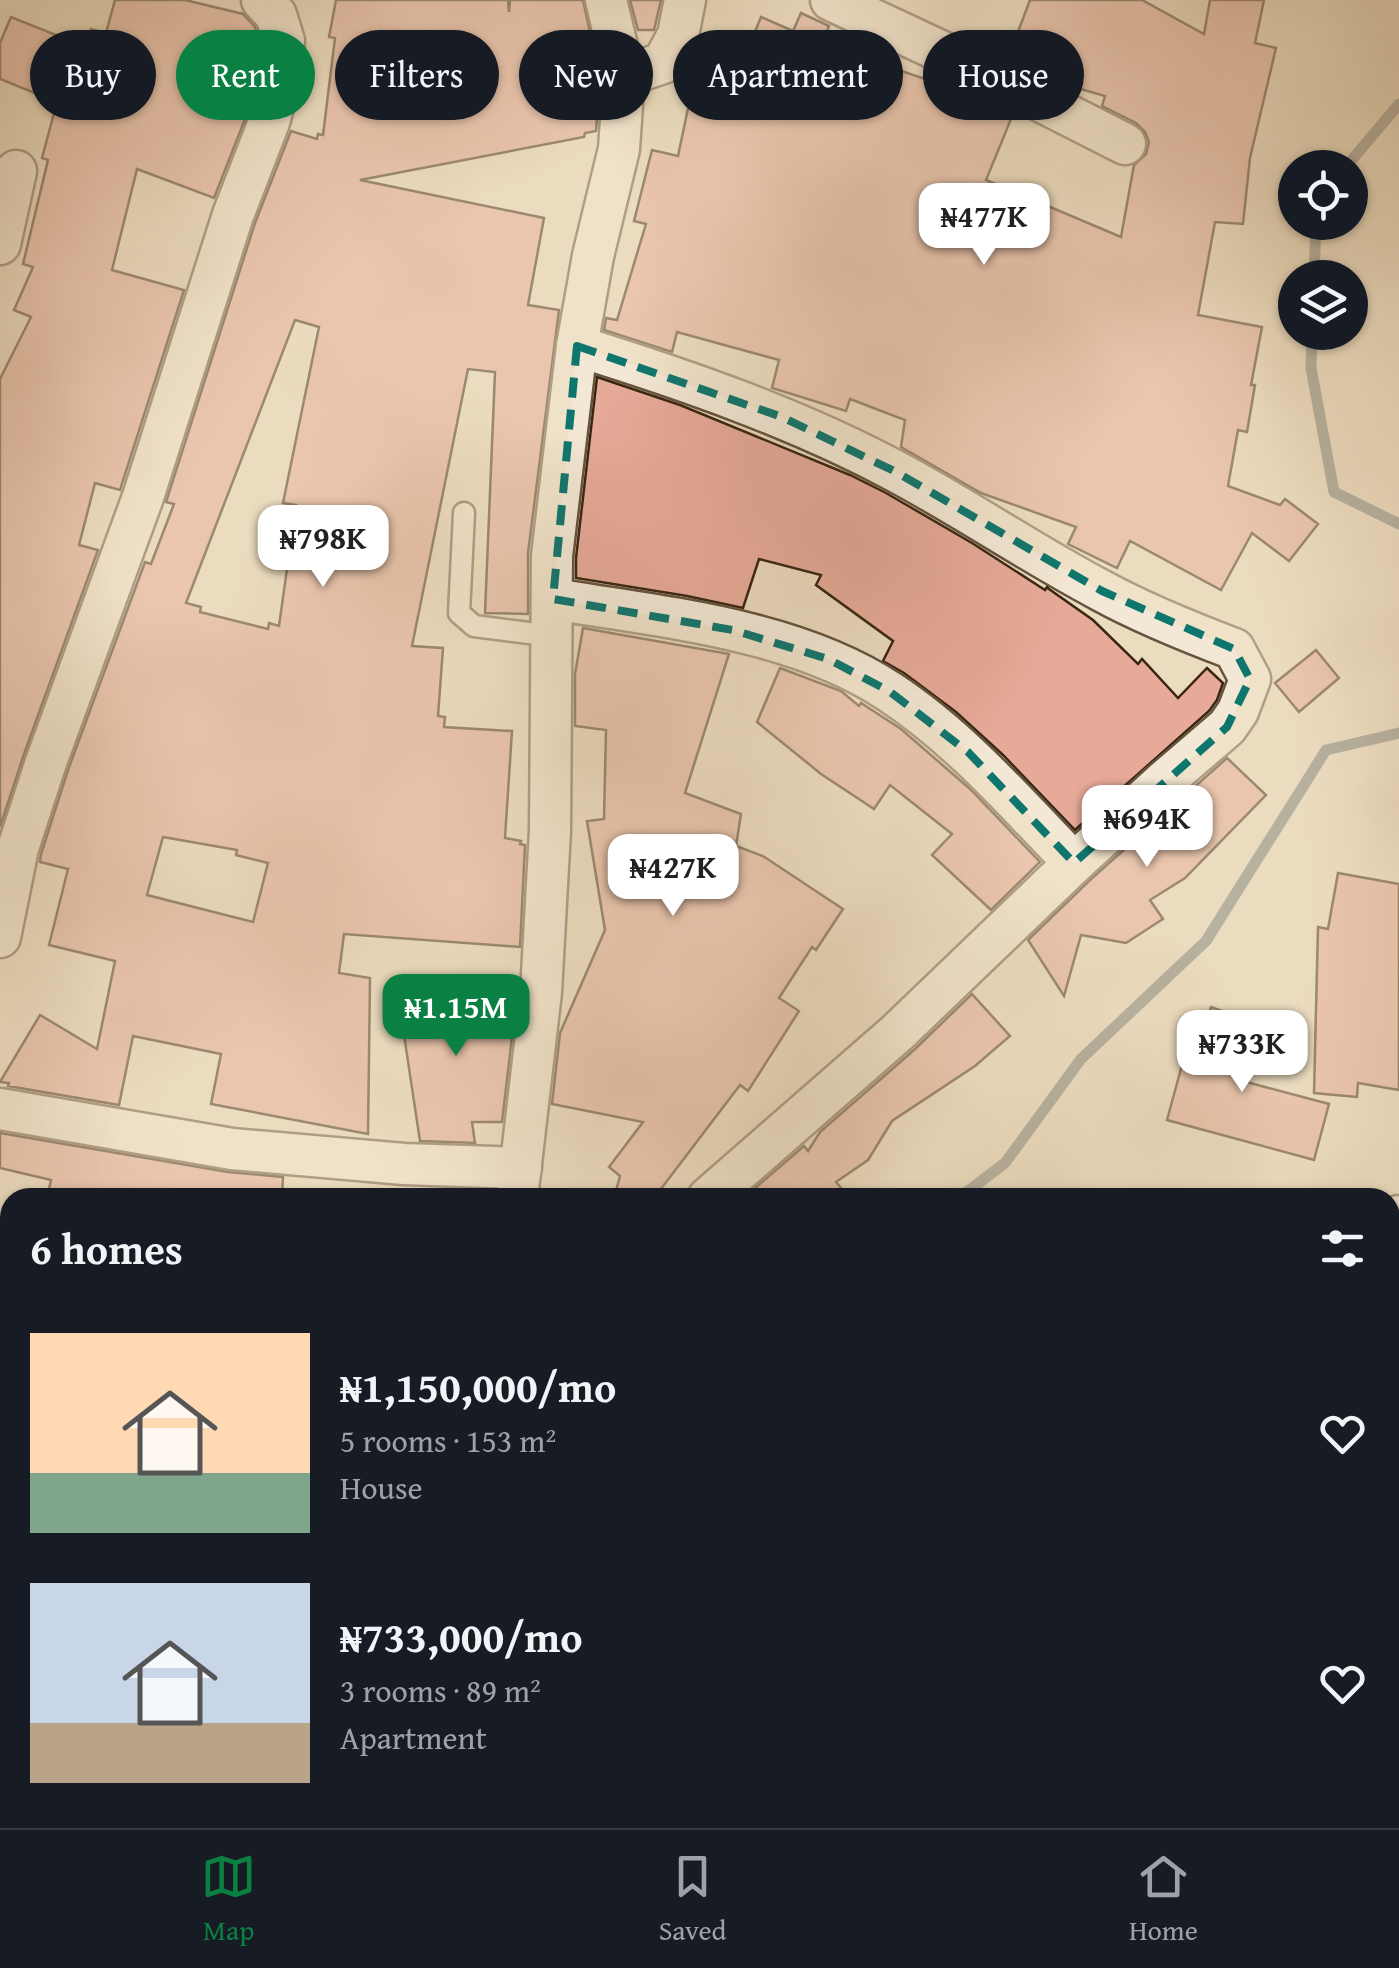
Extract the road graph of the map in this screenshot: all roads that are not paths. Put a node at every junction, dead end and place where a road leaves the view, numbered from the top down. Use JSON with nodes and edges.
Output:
{"nodes":[{"id":1,"x":262,"y":0,"type":"edge"},
{"id":2,"x":606,"y":0,"type":"edge"},
{"id":3,"x":684,"y":0,"type":"edge"},
{"id":4,"x":832,"y":0,"type":"edge"},
{"id":5,"x":613,"y":30,"type":"edge"},
{"id":6,"x":653,"y":66,"type":"edge"},
{"id":7,"x":620,"y":120,"type":"edge"},
{"id":8,"x":1125,"y":144,"type":"dead end"},
{"id":9,"x":16,"y":171,"type":"dead end"},
{"id":10,"x":0,"y":244,"type":"edge"},
{"id":11,"x":577,"y":346,"type":"junction"},
{"id":12,"x":464,"y":514,"type":"dead end"},
{"id":13,"x":553,"y":617,"type":"junction"},
{"id":14,"x":1074,"y":863,"type":"junction"},
{"id":15,"x":0,"y":937,"type":"edge"},
{"id":16,"x":0,"y":1110,"type":"edge"},
{"id":17,"x":519,"y":1183,"type":"edge"},
{"id":18,"x":719,"y":1188,"type":"edge"}],
"edges":[{"from":1,"to":15,"type":"street"},
{"from":2,"to":5,"type":"street"},
{"from":3,"to":6,"type":"street"},
{"from":4,"to":8,"type":"street"},
{"from":7,"to":11,"type":"street"},
{"from":9,"to":10,"type":"street"},
{"from":11,"to":13,"type":"street"},
{"from":11,"to":14,"type":"street"},
{"from":12,"to":13,"type":"lane"},
{"from":13,"to":14,"type":"street"},
{"from":13,"to":17,"type":"street"},
{"from":14,"to":18,"type":"street"},
{"from":16,"to":17,"type":"street"}]}
